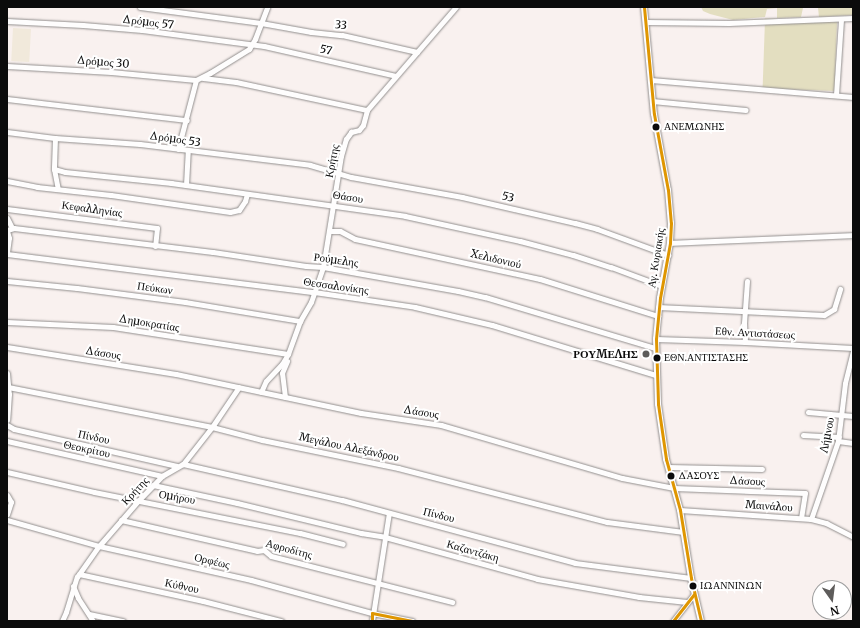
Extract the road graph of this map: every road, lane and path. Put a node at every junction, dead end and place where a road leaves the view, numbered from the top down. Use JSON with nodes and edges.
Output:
{"nodes":[{"id":1,"x":140,"y":7,"type":"edge"},
{"id":2,"x":266,"y":7,"type":"edge"},
{"id":3,"x":456,"y":7,"type":"edge"},
{"id":4,"x":644,"y":7,"type":"edge"},
{"id":5,"x":853,"y":18,"type":"edge"},
{"id":6,"x":841,"y":19,"type":"junction"},
{"id":7,"x":7,"y":21,"type":"edge"},
{"id":8,"x":646,"y":22,"type":"junction"},
{"id":9,"x":261,"y":23,"type":"junction"},
{"id":10,"x":252,"y":45,"type":"junction"},
{"id":11,"x":417,"y":52,"type":"junction"},
{"id":12,"x":7,"y":66,"type":"edge"},
{"id":13,"x":396,"y":76,"type":"junction"},
{"id":14,"x":198,"y":79,"type":"junction"},
{"id":15,"x":651,"y":80,"type":"junction"},
{"id":16,"x":836,"y":95,"type":"junction"},
{"id":17,"x":853,"y":97,"type":"edge"},
{"id":18,"x":7,"y":99,"type":"edge"},
{"id":19,"x":652,"y":101,"type":"junction"},
{"id":20,"x":367,"y":110,"type":"junction"},
{"id":21,"x":746,"y":110,"type":"dead end"},
{"id":22,"x":186,"y":120,"type":"junction"},
{"id":23,"x":7,"y":132,"type":"edge"},
{"id":24,"x":55,"y":138,"type":"junction"},
{"id":25,"x":178,"y":150,"type":"junction"},
{"id":26,"x":188,"y":151,"type":"junction"},
{"id":27,"x":54,"y":169,"type":"junction"},
{"id":28,"x":339,"y":174,"type":"junction"},
{"id":29,"x":7,"y":181,"type":"edge"},
{"id":30,"x":186,"y":185,"type":"junction"},
{"id":31,"x":58,"y":189,"type":"junction"},
{"id":32,"x":247,"y":194,"type":"junction"},
{"id":33,"x":334,"y":205,"type":"junction"},
{"id":34,"x":7,"y":209,"type":"edge"},
{"id":35,"x":7,"y":218,"type":"edge"},
{"id":36,"x":9,"y":230,"type":"edge"},
{"id":37,"x":330,"y":231,"type":"junction"},
{"id":38,"x":853,"y":235,"type":"edge"},
{"id":39,"x":670,"y":243,"type":"junction"},
{"id":40,"x":155,"y":246,"type":"junction"},
{"id":41,"x":7,"y":254,"type":"edge"},
{"id":42,"x":668,"y":255,"type":"junction"},
{"id":43,"x":323,"y":267,"type":"junction"},
{"id":44,"x":7,"y":281,"type":"edge"},
{"id":45,"x":747,"y":281,"type":"dead end"},
{"id":46,"x":662,"y":286,"type":"junction"},
{"id":47,"x":840,"y":289,"type":"dead end"},
{"id":48,"x":314,"y":292,"type":"junction"},
{"id":49,"x":658,"y":307,"type":"junction"},
{"id":50,"x":745,"y":311,"type":"junction"},
{"id":51,"x":658,"y":316,"type":"junction"},
{"id":52,"x":300,"y":321,"type":"junction"},
{"id":53,"x":7,"y":322,"type":"edge"},
{"id":54,"x":656,"y":339,"type":"junction"},
{"id":55,"x":745,"y":342,"type":"junction"},
{"id":56,"x":7,"y":347,"type":"edge"},
{"id":57,"x":655,"y":348,"type":"junction"},
{"id":58,"x":853,"y":348,"type":"edge"},
{"id":59,"x":853,"y":352,"type":"edge"},
{"id":60,"x":288,"y":354,"type":"junction"},
{"id":61,"x":7,"y":373,"type":"edge"},
{"id":62,"x":656,"y":375,"type":"junction"},
{"id":63,"x":8,"y":387,"type":"junction"},
{"id":64,"x":239,"y":387,"type":"junction"},
{"id":65,"x":261,"y":392,"type":"junction"},
{"id":66,"x":285,"y":397,"type":"junction"},
{"id":67,"x":808,"y":412,"type":"dead end"},
{"id":68,"x":841,"y":414,"type":"junction"},
{"id":69,"x":853,"y":416,"type":"edge"},
{"id":70,"x":7,"y":420,"type":"edge"},
{"id":71,"x":7,"y":425,"type":"edge"},
{"id":72,"x":212,"y":427,"type":"junction"},
{"id":73,"x":803,"y":435,"type":"dead end"},
{"id":74,"x":838,"y":439,"type":"junction"},
{"id":75,"x":7,"y":441,"type":"edge"},
{"id":76,"x":853,"y":443,"type":"edge"},
{"id":77,"x":183,"y":464,"type":"junction"},
{"id":78,"x":178,"y":466,"type":"junction"},
{"id":79,"x":668,"y":468,"type":"junction"},
{"id":80,"x":762,"y":469,"type":"dead end"},
{"id":81,"x":7,"y":472,"type":"edge"},
{"id":82,"x":162,"y":476,"type":"junction"},
{"id":83,"x":153,"y":485,"type":"junction"},
{"id":84,"x":674,"y":488,"type":"junction"},
{"id":85,"x":8,"y":495,"type":"edge"},
{"id":86,"x":138,"y":500,"type":"junction"},
{"id":87,"x":680,"y":510,"type":"junction"},
{"id":88,"x":389,"y":513,"type":"junction"},
{"id":89,"x":7,"y":514,"type":"edge"},
{"id":90,"x":801,"y":518,"type":"junction"},
{"id":91,"x":811,"y":519,"type":"junction"},
{"id":92,"x":7,"y":520,"type":"edge"},
{"id":93,"x":121,"y":520,"type":"junction"},
{"id":94,"x":684,"y":532,"type":"junction"},
{"id":95,"x":384,"y":537,"type":"junction"},
{"id":96,"x":853,"y":537,"type":"edge"},
{"id":97,"x":343,"y":544,"type":"dead end"},
{"id":98,"x":100,"y":546,"type":"junction"},
{"id":99,"x":79,"y":574,"type":"junction"},
{"id":100,"x":691,"y":578,"type":"junction"},
{"id":101,"x":378,"y":582,"type":"junction"},
{"id":102,"x":73,"y":586,"type":"junction"},
{"id":103,"x":694,"y":594,"type":"junction"},
{"id":104,"x":452,"y":602,"type":"dead end"},
{"id":105,"x":687,"y":602,"type":"junction"},
{"id":106,"x":372,"y":613,"type":"junction"},
{"id":107,"x":89,"y":614,"type":"junction"},
{"id":108,"x":62,"y":621,"type":"edge"},
{"id":109,"x":93,"y":621,"type":"edge"},
{"id":110,"x":123,"y":621,"type":"edge"},
{"id":111,"x":281,"y":621,"type":"edge"},
{"id":112,"x":372,"y":621,"type":"edge"},
{"id":113,"x":412,"y":621,"type":"edge"},
{"id":114,"x":673,"y":621,"type":"edge"},
{"id":115,"x":701,"y":621,"type":"edge"}],
"edges":[{"from":1,"to":9,"type":"street","name":"33"},
{"from":2,"to":9,"type":"street"},
{"from":3,"to":11,"type":"street","name":"Κρήτης"},
{"from":4,"to":8,"type":"street","name":"Αγ. Κυριακής"},
{"from":5,"to":6,"type":"street"},
{"from":6,"to":8,"type":"street"},
{"from":6,"to":16,"type":"street"},
{"from":7,"to":10,"type":"street","name":"Δρόμος 57"},
{"from":8,"to":15,"type":"street","name":"Αγ. Κυριακής"},
{"from":9,"to":10,"type":"street"},
{"from":9,"to":11,"type":"street","name":"33"},
{"from":10,"to":13,"type":"street","name":"57"},
{"from":10,"to":14,"type":"street"},
{"from":11,"to":13,"type":"street","name":"Κρήτης"},
{"from":12,"to":14,"type":"street","name":"Δρόμος 30"},
{"from":13,"to":20,"type":"street","name":"Κρήτης"},
{"from":14,"to":20,"type":"street","name":"Δρόμος 30"},
{"from":14,"to":22,"type":"street"},
{"from":15,"to":16,"type":"street"},
{"from":15,"to":19,"type":"street","name":"Αγ. Κυριακής"},
{"from":16,"to":17,"type":"street"},
{"from":18,"to":22,"type":"street"},
{"from":19,"to":21,"type":"street"},
{"from":19,"to":39,"type":"street","name":"Αγ. Κυριακής"},
{"from":20,"to":28,"type":"street","name":"Κρήτης"},
{"from":22,"to":25,"type":"street"},
{"from":23,"to":24,"type":"street","name":"Δρόμος 53"},
{"from":24,"to":25,"type":"street","name":"Δρόμος 53"},
{"from":24,"to":27,"type":"street"},
{"from":25,"to":26,"type":"street","name":"Δρόμος 53"},
{"from":26,"to":28,"type":"street","name":"Δρόμος 53"},
{"from":26,"to":30,"type":"street"},
{"from":27,"to":30,"type":"street","name":"Θάσου"},
{"from":27,"to":31,"type":"street"},
{"from":28,"to":33,"type":"street","name":"Κρήτης"},
{"from":28,"to":42,"type":"street","name":"53"},
{"from":29,"to":31,"type":"street"},
{"from":30,"to":32,"type":"street","name":"Θάσου"},
{"from":31,"to":32,"type":"street"},
{"from":32,"to":33,"type":"street","name":"Θάσου"},
{"from":33,"to":37,"type":"street","name":"Κρήτης"},
{"from":33,"to":46,"type":"street","name":"Θάσου"},
{"from":34,"to":40,"type":"street","name":"Κεφαλληνίας"},
{"from":35,"to":36,"type":"street"},
{"from":36,"to":40,"type":"street","name":"Ρούμελης"},
{"from":36,"to":41,"type":"street"},
{"from":37,"to":43,"type":"street","name":"Κρήτης"},
{"from":37,"to":51,"type":"street","name":"Χελιδονιού"},
{"from":38,"to":39,"type":"street"},
{"from":39,"to":42,"type":"street","name":"Αγ. Κυριακής"},
{"from":40,"to":43,"type":"street","name":"Ρούμελης"},
{"from":41,"to":48,"type":"street","name":"Θεσσαλονίκης"},
{"from":42,"to":46,"type":"street","name":"Αγ. Κυριακής"},
{"from":43,"to":48,"type":"street","name":"Κρήτης"},
{"from":43,"to":57,"type":"street","name":"Ρούμελης"},
{"from":44,"to":52,"type":"street","name":"Πεύκων"},
{"from":45,"to":50,"type":"street"},
{"from":46,"to":49,"type":"street","name":"Αγ. Κυριακής"},
{"from":47,"to":50,"type":"street"},
{"from":48,"to":52,"type":"street","name":"Κρήτης"},
{"from":48,"to":62,"type":"street","name":"Θεσσαλονίκης"},
{"from":49,"to":50,"type":"street"},
{"from":49,"to":51,"type":"street","name":"Αγ. Κυριακής"},
{"from":50,"to":55,"type":"street"},
{"from":51,"to":54,"type":"street","name":"Αγ. Κυριακής"},
{"from":52,"to":60,"type":"street","name":"Κρήτης"},
{"from":53,"to":60,"type":"street","name":"Δημοκρατίας"},
{"from":54,"to":55,"type":"street","name":"Εθν. Αντιστάσεως"},
{"from":54,"to":57,"type":"street","name":"Αγ. Κυριακής"},
{"from":55,"to":58,"type":"street","name":"Εθν. Αντιστάσεως"},
{"from":56,"to":64,"type":"street","name":"Δάσους"},
{"from":57,"to":62,"type":"street","name":"Αγ. Κυριακής"},
{"from":59,"to":68,"type":"street","name":"Λήμνου"},
{"from":60,"to":65,"type":"street","name":"Κρήτης"},
{"from":60,"to":66,"type":"street"},
{"from":61,"to":63,"type":"street"},
{"from":62,"to":79,"type":"street","name":"Αγ. Κυριακής"},
{"from":63,"to":70,"type":"street"},
{"from":63,"to":72,"type":"street","name":"Μεγάλου Αλεξάνδρου"},
{"from":64,"to":65,"type":"street","name":"Δάσους"},
{"from":64,"to":72,"type":"street"},
{"from":65,"to":66,"type":"street","name":"Δάσους"},
{"from":66,"to":84,"type":"street","name":"Δάσους"},
{"from":67,"to":68,"type":"street"},
{"from":68,"to":69,"type":"street"},
{"from":68,"to":74,"type":"street","name":"Λήμνου"},
{"from":71,"to":78,"type":"street","name":"Πίνδου"},
{"from":72,"to":77,"type":"street"},
{"from":72,"to":94,"type":"street","name":"Μεγάλου Αλεξάνδρου"},
{"from":73,"to":74,"type":"street"},
{"from":74,"to":76,"type":"street"},
{"from":74,"to":91,"type":"street","name":"Λήμνου"},
{"from":75,"to":82,"type":"street","name":"Θεοκρίτου"},
{"from":77,"to":78,"type":"street","name":"Κρήτης"},
{"from":77,"to":88,"type":"street","name":"Πίνδου"},
{"from":78,"to":82,"type":"street","name":"Κρήτης"},
{"from":79,"to":80,"type":"street"},
{"from":79,"to":84,"type":"street","name":"Αγ. Κυριακής"},
{"from":81,"to":86,"type":"street","name":"Ομήρου"},
{"from":82,"to":83,"type":"street","name":"Κρήτης"},
{"from":83,"to":86,"type":"street","name":"Κρήτης"},
{"from":83,"to":95,"type":"street","name":"Καζαντζάκη"},
{"from":84,"to":87,"type":"street","name":"Αγ. Κυριακής"},
{"from":84,"to":90,"type":"street","name":"Δάσους"},
{"from":85,"to":89,"type":"street"},
{"from":86,"to":93,"type":"street","name":"Κρήτης"},
{"from":86,"to":97,"type":"street","name":"Ομήρου"},
{"from":87,"to":90,"type":"street","name":"Μαινάλου"},
{"from":87,"to":94,"type":"street","name":"Αγ. Κυριακής"},
{"from":88,"to":95,"type":"street"},
{"from":88,"to":100,"type":"street","name":"Πίνδου"},
{"from":90,"to":91,"type":"street","name":"Μαινάλου"},
{"from":91,"to":96,"type":"street","name":"Μαινάλου"},
{"from":92,"to":98,"type":"street","name":"Ορφέως"},
{"from":93,"to":98,"type":"street","name":"Κρήτης"},
{"from":93,"to":101,"type":"street","name":"Αφροδίτης"},
{"from":94,"to":100,"type":"street","name":"Αγ. Κυριακής"},
{"from":95,"to":101,"type":"street"},
{"from":95,"to":105,"type":"street","name":"Καζαντζάκη"},
{"from":98,"to":99,"type":"street","name":"Κρήτης"},
{"from":98,"to":106,"type":"street","name":"Ορφέως"},
{"from":99,"to":102,"type":"street","name":"Κρήτης"},
{"from":99,"to":111,"type":"street","name":"Κύθνου"},
{"from":100,"to":103,"type":"street","name":"Αγ. Κυριακής"},
{"from":101,"to":104,"type":"street","name":"Αφροδίτης"},
{"from":101,"to":106,"type":"street"},
{"from":102,"to":107,"type":"street"},
{"from":102,"to":108,"type":"street","name":"Κρήτης"},
{"from":103,"to":105,"type":"street"},
{"from":103,"to":115,"type":"street","name":"Αγ. Κυριακής"},
{"from":105,"to":114,"type":"street"},
{"from":106,"to":112,"type":"street"},
{"from":106,"to":113,"type":"street","name":"Ορφέως"},
{"from":107,"to":109,"type":"street"},
{"from":107,"to":110,"type":"street"}]}
